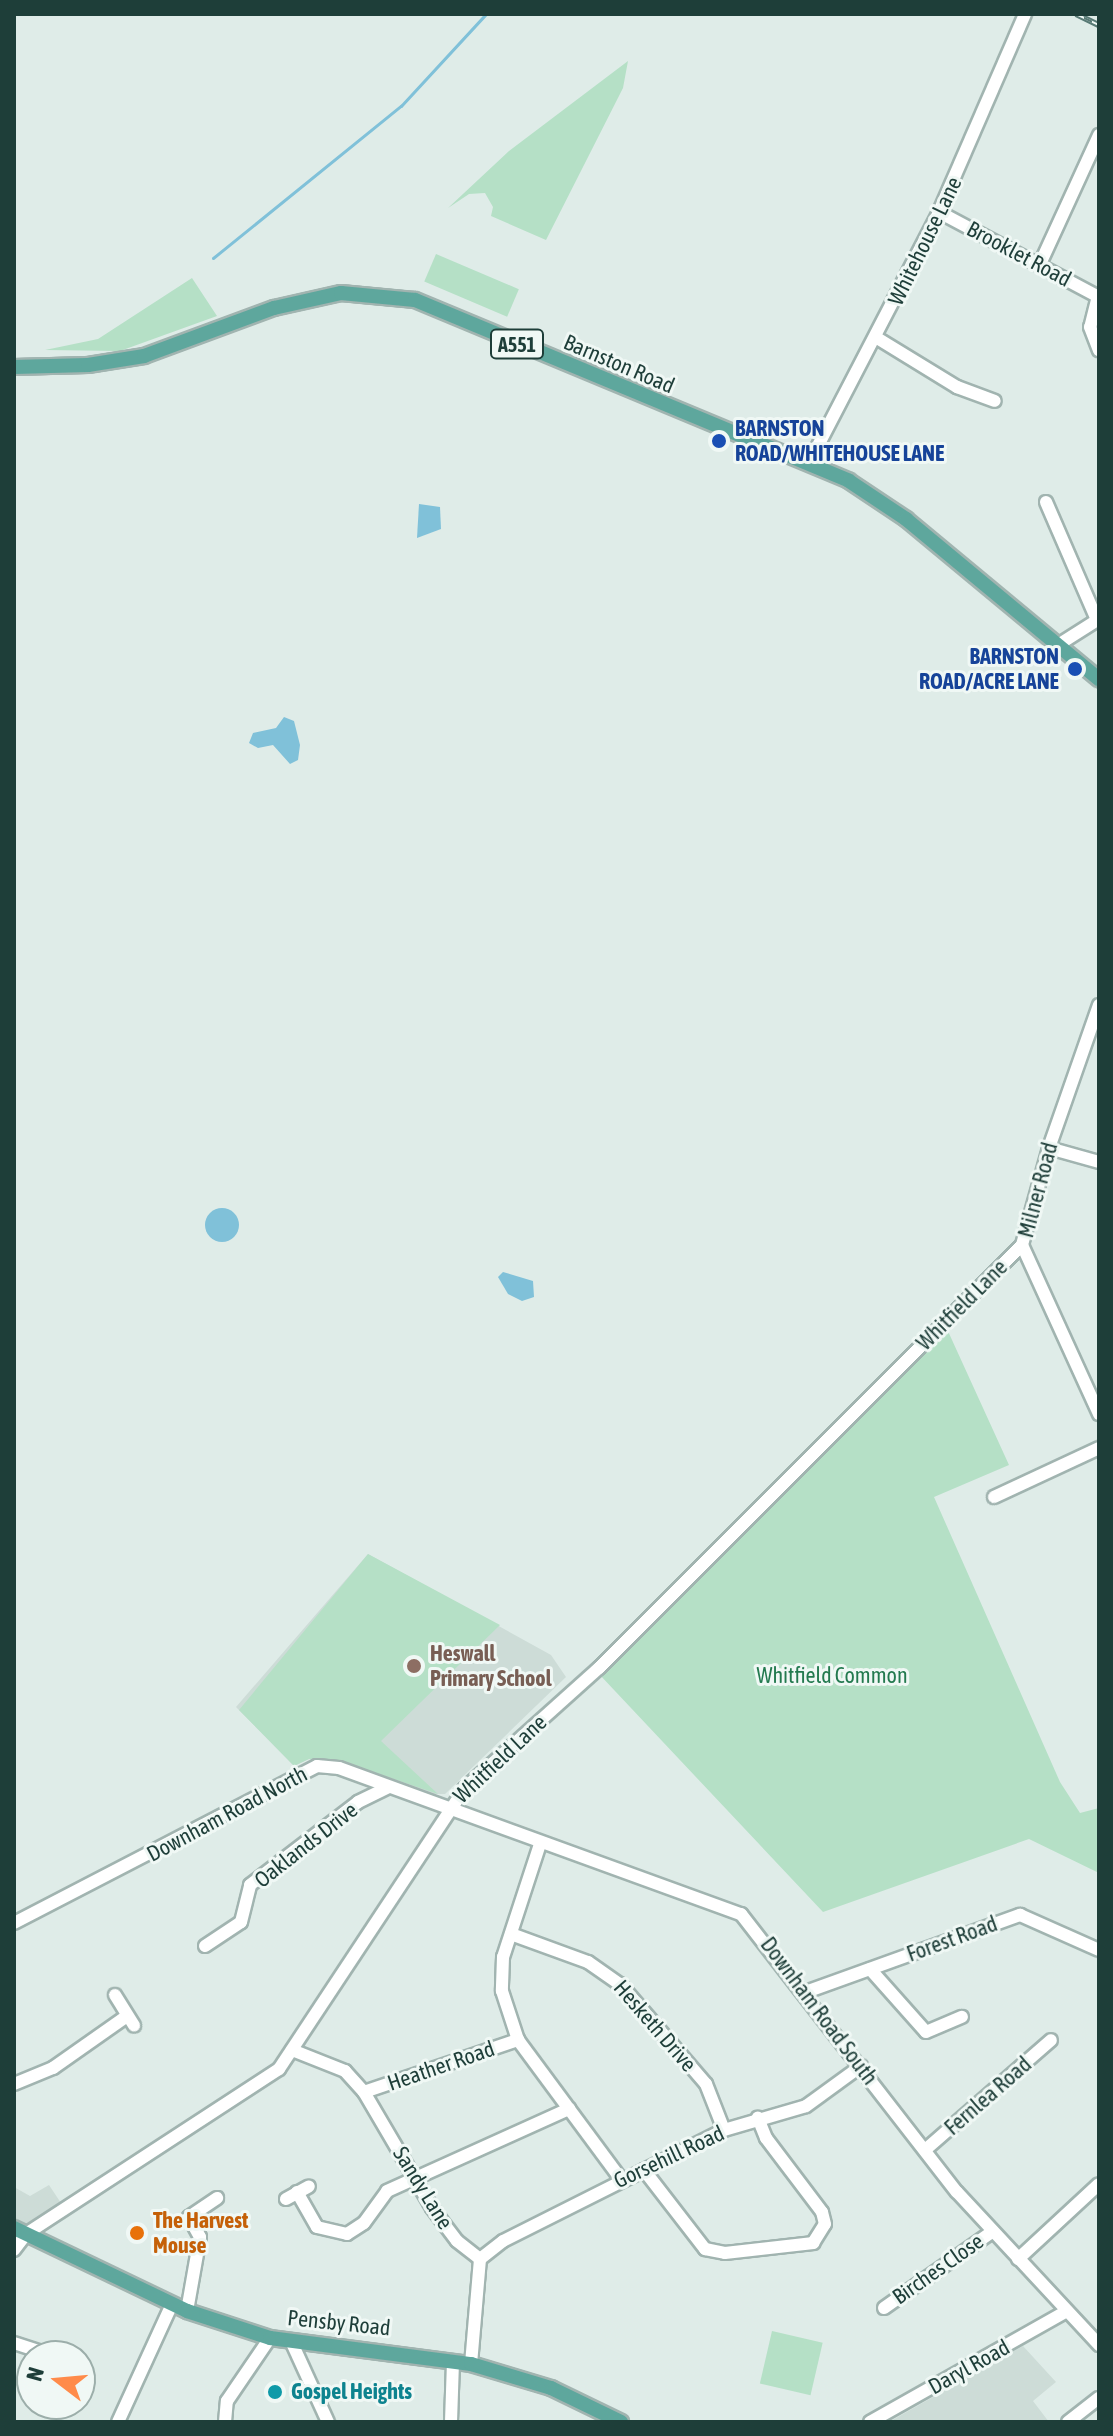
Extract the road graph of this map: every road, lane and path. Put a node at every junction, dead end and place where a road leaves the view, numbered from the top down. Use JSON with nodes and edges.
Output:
{"nodes":[{"id":1,"x":1025,"y":14,"type":"edge"},
{"id":2,"x":1099,"y":135,"type":"edge"},
{"id":3,"x":939,"y":212,"type":"junction"},
{"id":4,"x":1040,"y":264,"type":"junction"},
{"id":5,"x":1098,"y":296,"type":"edge"},
{"id":6,"x":877,"y":338,"type":"junction"},
{"id":7,"x":1099,"y":350,"type":"edge"},
{"id":8,"x":14,"y":367,"type":"edge"},
{"id":9,"x":995,"y":401,"type":"dead end"},
{"id":10,"x":810,"y":461,"type":"junction"},
{"id":11,"x":1046,"y":502,"type":"dead end"},
{"id":12,"x":1098,"y":619,"type":"edge"},
{"id":13,"x":1058,"y":645,"type":"junction"},
{"id":14,"x":1099,"y":679,"type":"edge"},
{"id":15,"x":1099,"y":1005,"type":"edge"},
{"id":16,"x":1049,"y":1148,"type":"junction"},
{"id":17,"x":1099,"y":1162,"type":"edge"},
{"id":18,"x":1022,"y":1245,"type":"junction"},
{"id":19,"x":1099,"y":1414,"type":"edge"},
{"id":20,"x":1099,"y":1448,"type":"edge"},
{"id":21,"x":1006,"y":1473,"type":"dead end"},
{"id":22,"x":1012,"y":1488,"type":"junction"},
{"id":23,"x":994,"y":1497,"type":"dead end"},
{"id":24,"x":389,"y":1787,"type":"junction"},
{"id":25,"x":447,"y":1810,"type":"junction"},
{"id":26,"x":540,"y":1844,"type":"junction"},
{"id":27,"x":14,"y":1923,"type":"edge"},
{"id":28,"x":511,"y":1934,"type":"junction"},
{"id":29,"x":205,"y":1946,"type":"dead end"},
{"id":30,"x":1099,"y":1950,"type":"edge"},
{"id":31,"x":870,"y":1969,"type":"junction"},
{"id":32,"x":803,"y":1993,"type":"junction"},
{"id":33,"x":115,"y":1995,"type":"dead end"},
{"id":34,"x":962,"y":2017,"type":"dead end"},
{"id":35,"x":518,"y":2040,"type":"junction"},
{"id":36,"x":1051,"y":2040,"type":"dead end"},
{"id":37,"x":292,"y":2050,"type":"junction"},
{"id":38,"x":861,"y":2066,"type":"junction"},
{"id":39,"x":14,"y":2084,"type":"edge"},
{"id":40,"x":364,"y":2092,"type":"junction"},
{"id":41,"x":569,"y":2109,"type":"junction"},
{"id":42,"x":758,"y":2118,"type":"junction"},
{"id":43,"x":724,"y":2130,"type":"junction"},
{"id":44,"x":925,"y":2150,"type":"junction"},
{"id":45,"x":644,"y":2170,"type":"junction"},
{"id":46,"x":415,"y":2176,"type":"junction"},
{"id":47,"x":621,"y":2179,"type":"junction"},
{"id":48,"x":1099,"y":2184,"type":"edge"},
{"id":49,"x":297,"y":2192,"type":"dead end"},
{"id":50,"x":217,"y":2198,"type":"dead end"},
{"id":51,"x":20,"y":2231,"type":"edge"},
{"id":52,"x":993,"y":2231,"type":"junction"},
{"id":53,"x":14,"y":2250,"type":"edge"},
{"id":54,"x":480,"y":2259,"type":"junction"},
{"id":55,"x":1018,"y":2259,"type":"junction"},
{"id":56,"x":172,"y":2304,"type":"junction"},
{"id":57,"x":884,"y":2308,"type":"dead end"},
{"id":58,"x":187,"y":2311,"type":"junction"},
{"id":59,"x":1067,"y":2311,"type":"junction"},
{"id":60,"x":270,"y":2338,"type":"junction"},
{"id":61,"x":292,"y":2343,"type":"junction"},
{"id":62,"x":1099,"y":2345,"type":"edge"},
{"id":63,"x":453,"y":2362,"type":"junction"},
{"id":64,"x":471,"y":2364,"type":"junction"},
{"id":65,"x":1099,"y":2398,"type":"edge"},
{"id":66,"x":118,"y":2422,"type":"edge"},
{"id":67,"x":225,"y":2422,"type":"edge"},
{"id":68,"x":328,"y":2422,"type":"edge"},
{"id":69,"x":451,"y":2422,"type":"edge"},
{"id":70,"x":621,"y":2422,"type":"edge"},
{"id":71,"x":870,"y":2422,"type":"edge"},
{"id":72,"x":1068,"y":2422,"type":"edge"}],
"edges":[{"from":1,"to":3,"type":"street","name":"Whitehouse Lane"},
{"from":2,"to":4,"type":"street"},
{"from":3,"to":4,"type":"street","name":"Brooklet Road"},
{"from":3,"to":6,"type":"street","name":"Whitehouse Lane"},
{"from":4,"to":5,"type":"street","name":"Brooklet Road"},
{"from":5,"to":7,"type":"street"},
{"from":6,"to":9,"type":"street"},
{"from":6,"to":10,"type":"street","name":"Whitehouse Lane"},
{"from":8,"to":10,"type":"main road","name":"Barnston Road","number":"A551"},
{"from":10,"to":13,"type":"main road","name":"Barnston Road","number":"A551"},
{"from":11,"to":12,"type":"street"},
{"from":12,"to":13,"type":"street"},
{"from":13,"to":14,"type":"main road","name":"Barnston Road","number":"A551"},
{"from":15,"to":16,"type":"street","name":"Milner Road"},
{"from":16,"to":17,"type":"street"},
{"from":16,"to":18,"type":"street","name":"Milner Road"},
{"from":18,"to":19,"type":"street","name":"Milner Road"},
{"from":18,"to":25,"type":"street","name":"Whitfield Lane"},
{"from":20,"to":22,"type":"street"},
{"from":21,"to":22,"type":"street"},
{"from":22,"to":23,"type":"street"},
{"from":24,"to":25,"type":"street","name":"Downham Road North"},
{"from":24,"to":27,"type":"street","name":"Downham Road North"},
{"from":24,"to":29,"type":"street","name":"Oaklands Drive"},
{"from":25,"to":26,"type":"street","name":"Downham Road South"},
{"from":25,"to":37,"type":"street","name":"Whitfield Lane"},
{"from":26,"to":28,"type":"street"},
{"from":26,"to":32,"type":"street","name":"Downham Road South"},
{"from":28,"to":35,"type":"street"},
{"from":28,"to":43,"type":"street","name":"Hesketh Drive"},
{"from":30,"to":31,"type":"street","name":"Forest Road"},
{"from":31,"to":32,"type":"street","name":"Forest Road"},
{"from":31,"to":34,"type":"street"},
{"from":32,"to":38,"type":"street","name":"Downham Road South"},
{"from":33,"to":39,"type":"street"},
{"from":35,"to":40,"type":"street","name":"Heather Road"},
{"from":35,"to":41,"type":"street"},
{"from":36,"to":44,"type":"street","name":"Fernlea Road"},
{"from":37,"to":40,"type":"street","name":"Sandy Lane"},
{"from":37,"to":51,"type":"street","name":"Whitfield Lane"},
{"from":38,"to":42,"type":"street","name":"Gorsehill Road"},
{"from":38,"to":44,"type":"street","name":"Downham Road South"},
{"from":40,"to":46,"type":"street","name":"Sandy Lane"},
{"from":41,"to":46,"type":"street"},
{"from":41,"to":47,"type":"street"},
{"from":42,"to":43,"type":"street","name":"Gorsehill Road"},
{"from":42,"to":45,"type":"street"},
{"from":43,"to":45,"type":"street","name":"Gorsehill Road"},
{"from":44,"to":52,"type":"street","name":"Downham Road South"},
{"from":45,"to":47,"type":"street","name":"Gorsehill Road"},
{"from":46,"to":49,"type":"street"},
{"from":46,"to":54,"type":"street","name":"Sandy Lane"},
{"from":47,"to":54,"type":"street","name":"Gorsehill Road"},
{"from":48,"to":55,"type":"street"},
{"from":50,"to":58,"type":"street"},
{"from":51,"to":53,"type":"street"},
{"from":51,"to":56,"type":"main road","name":"Pensby Road"},
{"from":52,"to":55,"type":"street","name":"Downham Road South"},
{"from":52,"to":57,"type":"street","name":"Birches Close"},
{"from":54,"to":64,"type":"street"},
{"from":55,"to":59,"type":"street","name":"Downham Road South"},
{"from":56,"to":58,"type":"main road","name":"Pensby Road"},
{"from":56,"to":66,"type":"street"},
{"from":58,"to":60,"type":"main road","name":"Pensby Road"},
{"from":59,"to":62,"type":"street","name":"Downham Road South"},
{"from":59,"to":71,"type":"street","name":"Daryl Road"},
{"from":60,"to":61,"type":"main road","name":"Pensby Road"},
{"from":60,"to":67,"type":"street"},
{"from":61,"to":63,"type":"main road","name":"Pensby Road"},
{"from":61,"to":68,"type":"street"},
{"from":63,"to":64,"type":"main road","name":"Pensby Road"},
{"from":63,"to":69,"type":"street"},
{"from":64,"to":70,"type":"main road","name":"Pensby Road"},
{"from":65,"to":72,"type":"street"}]}
